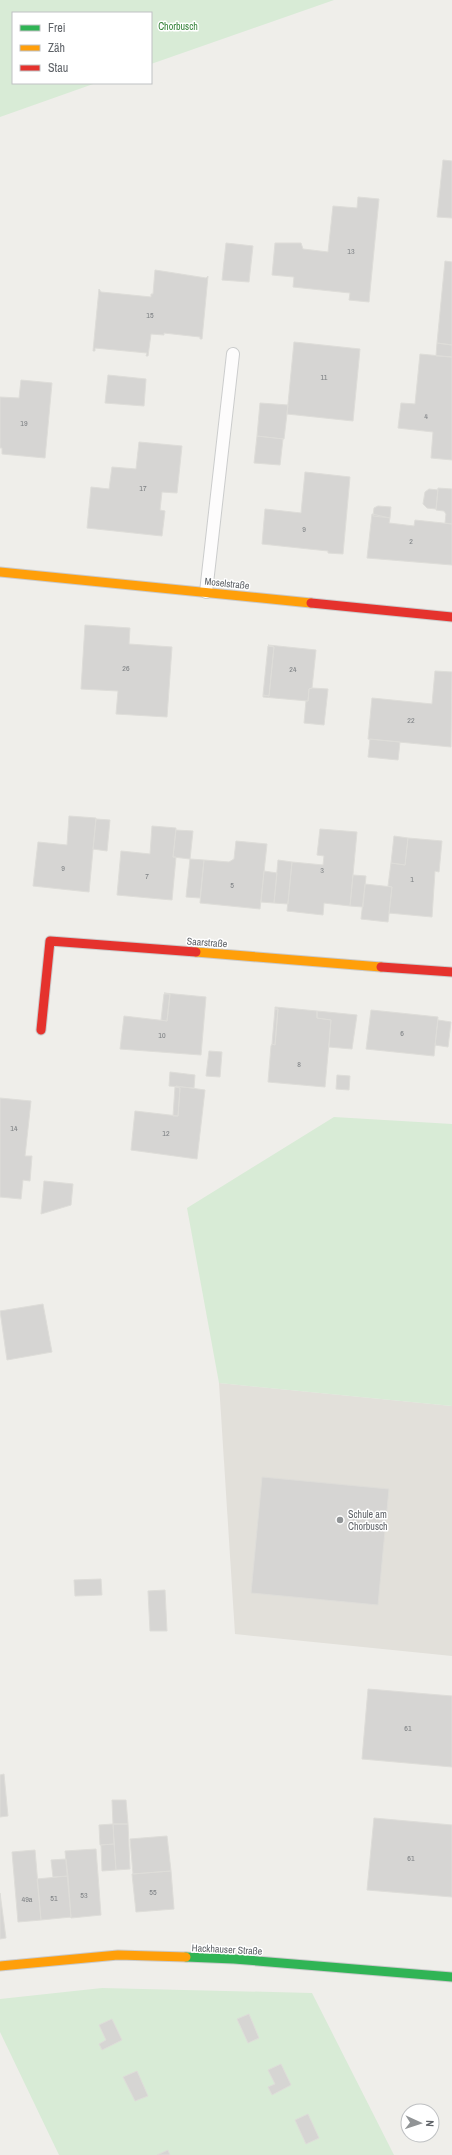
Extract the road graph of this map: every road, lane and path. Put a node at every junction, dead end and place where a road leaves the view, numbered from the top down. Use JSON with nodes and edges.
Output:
{"nodes":[{"id":1,"x":233,"y":354,"type":"dead end"},
{"id":2,"x":0,"y":572,"type":"edge"},
{"id":3,"x":206,"y":592,"type":"junction"},
{"id":4,"x":452,"y":616,"type":"edge"},
{"id":5,"x":452,"y":972,"type":"edge"},
{"id":6,"x":41,"y":1030,"type":"dead end"},
{"id":7,"x":0,"y":1966,"type":"edge"},
{"id":8,"x":452,"y":1977,"type":"edge"}],
"edges":[{"from":1,"to":3,"type":"lane"},
{"from":2,"to":3,"type":"street","name":"Moselstraße"},
{"from":3,"to":4,"type":"street","name":"Moselstraße"},
{"from":5,"to":6,"type":"street","name":"Saarstraße"},
{"from":7,"to":8,"type":"street","name":"Hackhauser Straße"}]}
